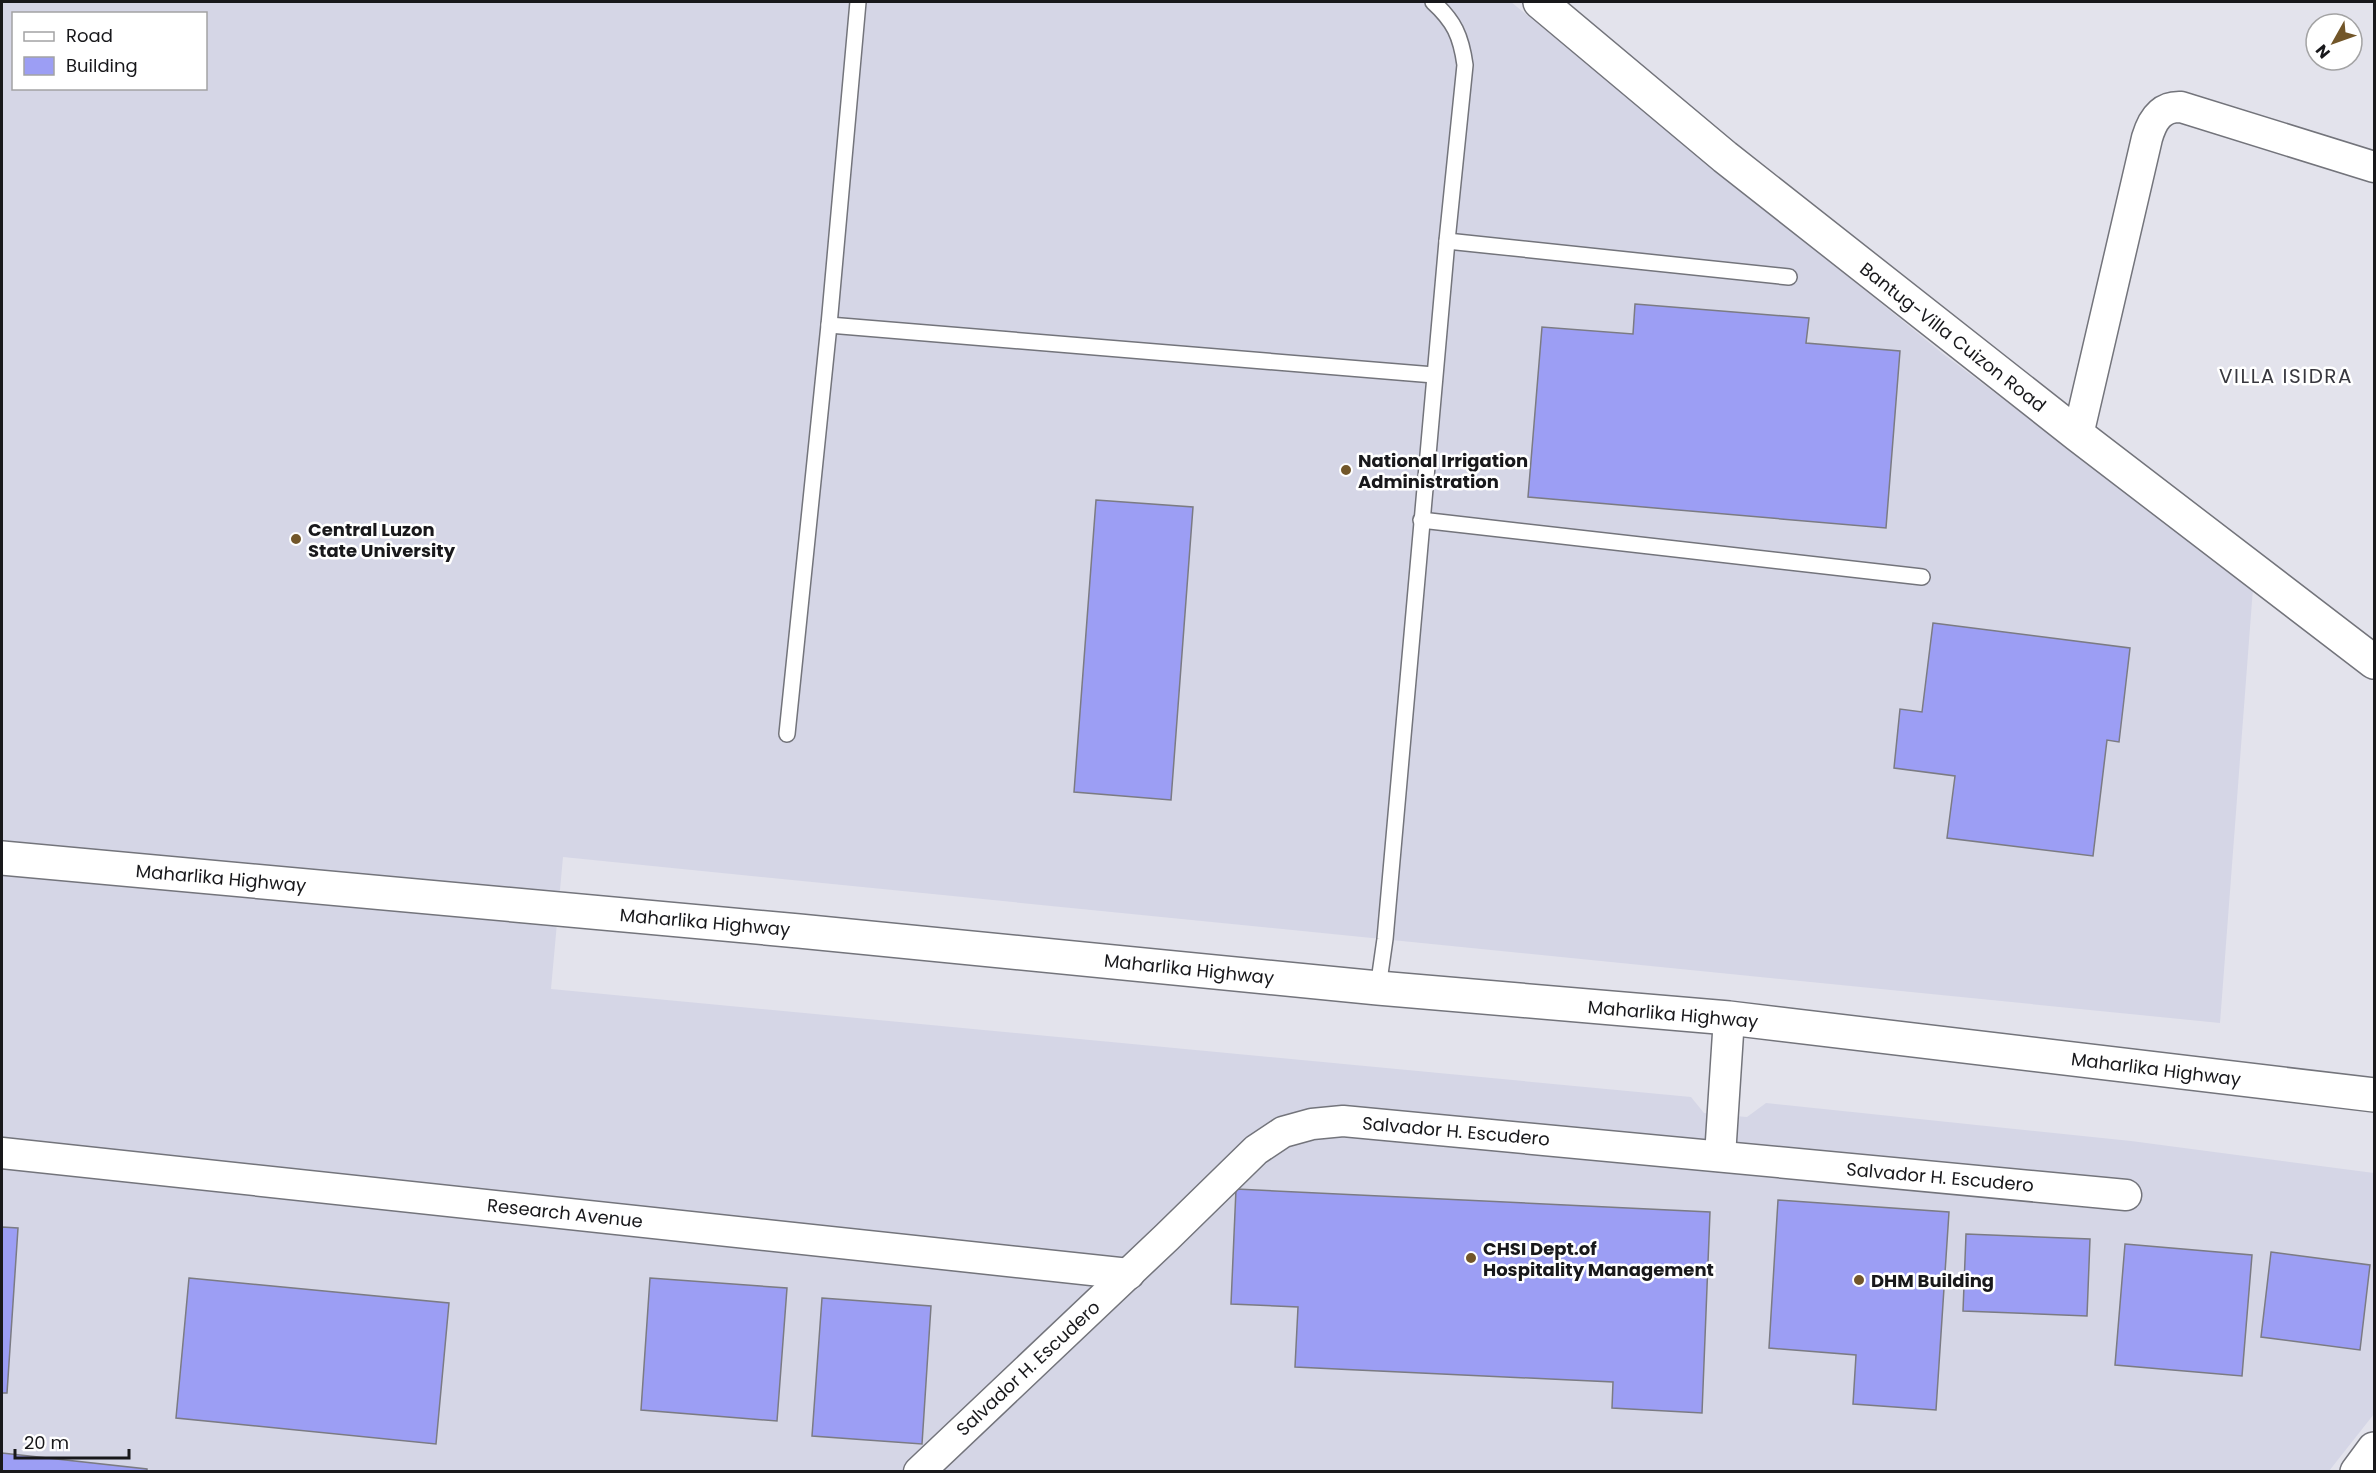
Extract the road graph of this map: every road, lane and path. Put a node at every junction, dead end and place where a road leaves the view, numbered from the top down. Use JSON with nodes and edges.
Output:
{"nodes":[{"id":1,"x":858,"y":2,"type":"edge"},
{"id":2,"x":1433,"y":2,"type":"edge"},
{"id":3,"x":1540,"y":2,"type":"edge"},
{"id":4,"x":2374,"y":167,"type":"edge"},
{"id":5,"x":1447,"y":241,"type":"junction"},
{"id":6,"x":1789,"y":277,"type":"dead end"},
{"id":7,"x":829,"y":325,"type":"junction"},
{"id":8,"x":1434,"y":375,"type":"junction"},
{"id":9,"x":2078,"y":435,"type":"junction"},
{"id":10,"x":1421,"y":520,"type":"junction"},
{"id":11,"x":1922,"y":577,"type":"dead end"},
{"id":12,"x":2374,"y":662,"type":"edge"},
{"id":13,"x":787,"y":734,"type":"dead end"},
{"id":14,"x":2,"y":858,"type":"edge"},
{"id":15,"x":1378,"y":988,"type":"junction"},
{"id":16,"x":1729,"y":1018,"type":"junction"},
{"id":17,"x":2374,"y":1095,"type":"edge"},
{"id":18,"x":2,"y":1153,"type":"edge"},
{"id":19,"x":1720,"y":1156,"type":"junction"},
{"id":20,"x":2126,"y":1195,"type":"dead end"},
{"id":21,"x":1129,"y":1274,"type":"junction"},
{"id":22,"x":2374,"y":1449,"type":"edge"},
{"id":23,"x":919,"y":1472,"type":"edge"},
{"id":24,"x":2357,"y":1472,"type":"edge"}],
"edges":[{"from":1,"to":7,"type":"lane"},
{"from":2,"to":5,"type":"lane"},
{"from":3,"to":9,"type":"main road","name":"Bantug-Villa Cuizon Road"},
{"from":4,"to":9,"type":"street"},
{"from":5,"to":6,"type":"lane"},
{"from":5,"to":8,"type":"lane"},
{"from":7,"to":8,"type":"lane"},
{"from":7,"to":13,"type":"lane"},
{"from":8,"to":10,"type":"lane"},
{"from":9,"to":12,"type":"main road","name":"Bantug-Villa Cuizon Road"},
{"from":10,"to":11,"type":"lane"},
{"from":10,"to":15,"type":"lane"},
{"from":14,"to":15,"type":"main road","name":"Maharlika Highway"},
{"from":15,"to":16,"type":"main road","name":"Maharlika Highway"},
{"from":16,"to":17,"type":"main road","name":"Maharlika Highway"},
{"from":16,"to":19,"type":"street"},
{"from":18,"to":21,"type":"street","name":"Research Avenue"},
{"from":19,"to":20,"type":"street","name":"Salvador H. Escudero"},
{"from":19,"to":21,"type":"street","name":"Salvador H. Escudero"},
{"from":21,"to":23,"type":"street","name":"Salvador H. Escudero"},
{"from":22,"to":24,"type":"main road"}]}
